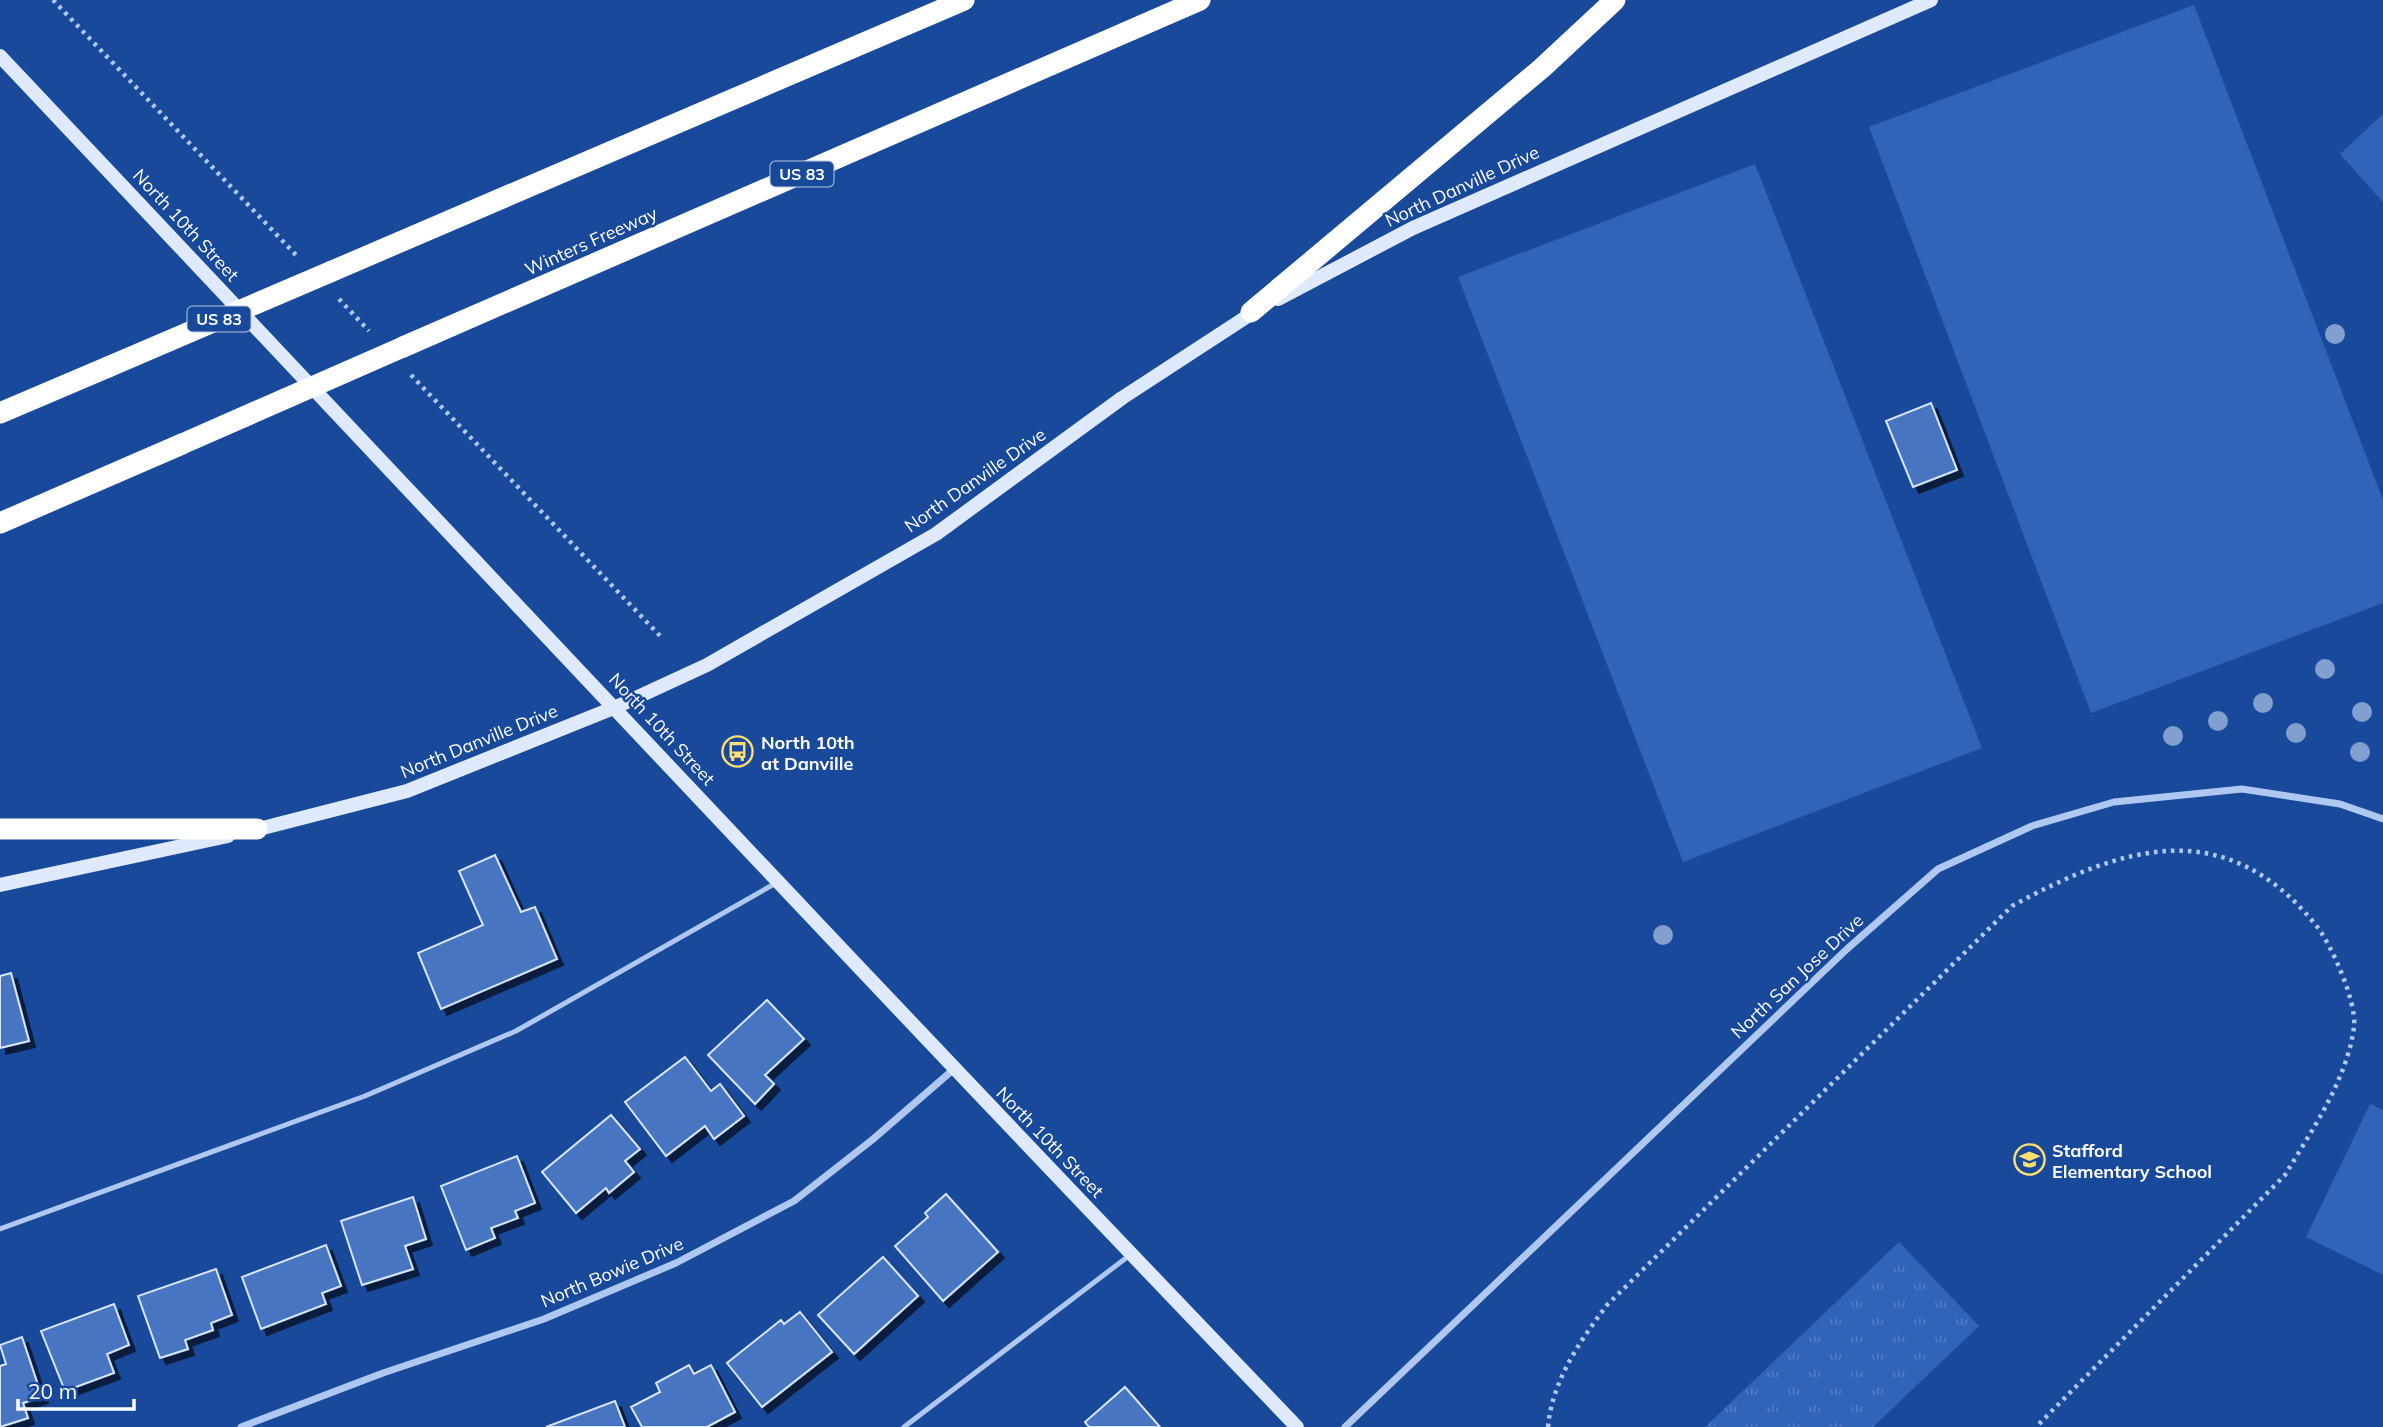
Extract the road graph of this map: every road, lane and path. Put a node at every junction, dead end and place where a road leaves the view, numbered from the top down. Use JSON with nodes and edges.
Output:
{"nodes":[{"id":1,"x":53,"y":0,"type":"edge"},
{"id":2,"x":964,"y":0,"type":"edge"},
{"id":3,"x":1200,"y":0,"type":"edge"},
{"id":4,"x":1615,"y":0,"type":"edge"},
{"id":5,"x":1931,"y":0,"type":"edge"},
{"id":6,"x":0,"y":56,"type":"edge"},
{"id":7,"x":297,"y":256,"type":"dead end"},
{"id":8,"x":336,"y":296,"type":"dead end"},
{"id":9,"x":1251,"y":312,"type":"junction"},
{"id":10,"x":374,"y":336,"type":"dead end"},
{"id":11,"x":403,"y":357,"type":"junction"},
{"id":12,"x":0,"y":413,"type":"edge"},
{"id":13,"x":0,"y":523,"type":"edge"},
{"id":14,"x":663,"y":639,"type":"dead end"},
{"id":15,"x":616,"y":707,"type":"junction"},
{"id":16,"x":2383,"y":820,"type":"edge"},
{"id":17,"x":0,"y":829,"type":"edge"},
{"id":18,"x":257,"y":829,"type":"junction"},
{"id":19,"x":779,"y":882,"type":"junction"},
{"id":20,"x":0,"y":885,"type":"edge"},
{"id":21,"x":954,"y":1069,"type":"junction"},
{"id":22,"x":0,"y":1228,"type":"edge"},
{"id":23,"x":1131,"y":1254,"type":"junction"},
{"id":24,"x":241,"y":1427,"type":"edge"},
{"id":25,"x":904,"y":1427,"type":"edge"},
{"id":26,"x":1297,"y":1427,"type":"edge"},
{"id":27,"x":1345,"y":1427,"type":"edge"},
{"id":28,"x":1548,"y":1427,"type":"edge"},
{"id":29,"x":2036,"y":1427,"type":"edge"}],
"edges":[{"from":1,"to":7,"type":"path"},
{"from":2,"to":12,"type":"highway","number":"US 83","bridge":true},
{"from":3,"to":11,"type":"highway","name":"Winters Freeway","number":"US 83"},
{"from":4,"to":9,"type":"highway"},
{"from":5,"to":9,"type":"main road","name":"North Danville Drive"},
{"from":6,"to":15,"type":"main road","name":"North 10th Street"},
{"from":8,"to":10,"type":"path"},
{"from":9,"to":15,"type":"main road","name":"North Danville Drive"},
{"from":11,"to":13,"type":"highway","name":"Winters Freeway","number":"US 83","bridge":true},
{"from":11,"to":14,"type":"path"},
{"from":15,"to":18,"type":"main road","name":"North Danville Drive"},
{"from":15,"to":19,"type":"main road","name":"North 10th Street"},
{"from":16,"to":27,"type":"street","name":"North San Jose Drive"},
{"from":17,"to":18,"type":"highway"},
{"from":18,"to":20,"type":"main road","name":"North Danville Drive"},
{"from":19,"to":21,"type":"main road","name":"North 10th Street"},
{"from":19,"to":22,"type":"lane"},
{"from":21,"to":23,"type":"main road","name":"North 10th Street"},
{"from":21,"to":24,"type":"street","name":"North Bowie Drive"},
{"from":23,"to":25,"type":"lane"},
{"from":23,"to":26,"type":"main road","name":"North 10th Street"},
{"from":28,"to":29,"type":"path"}]}
